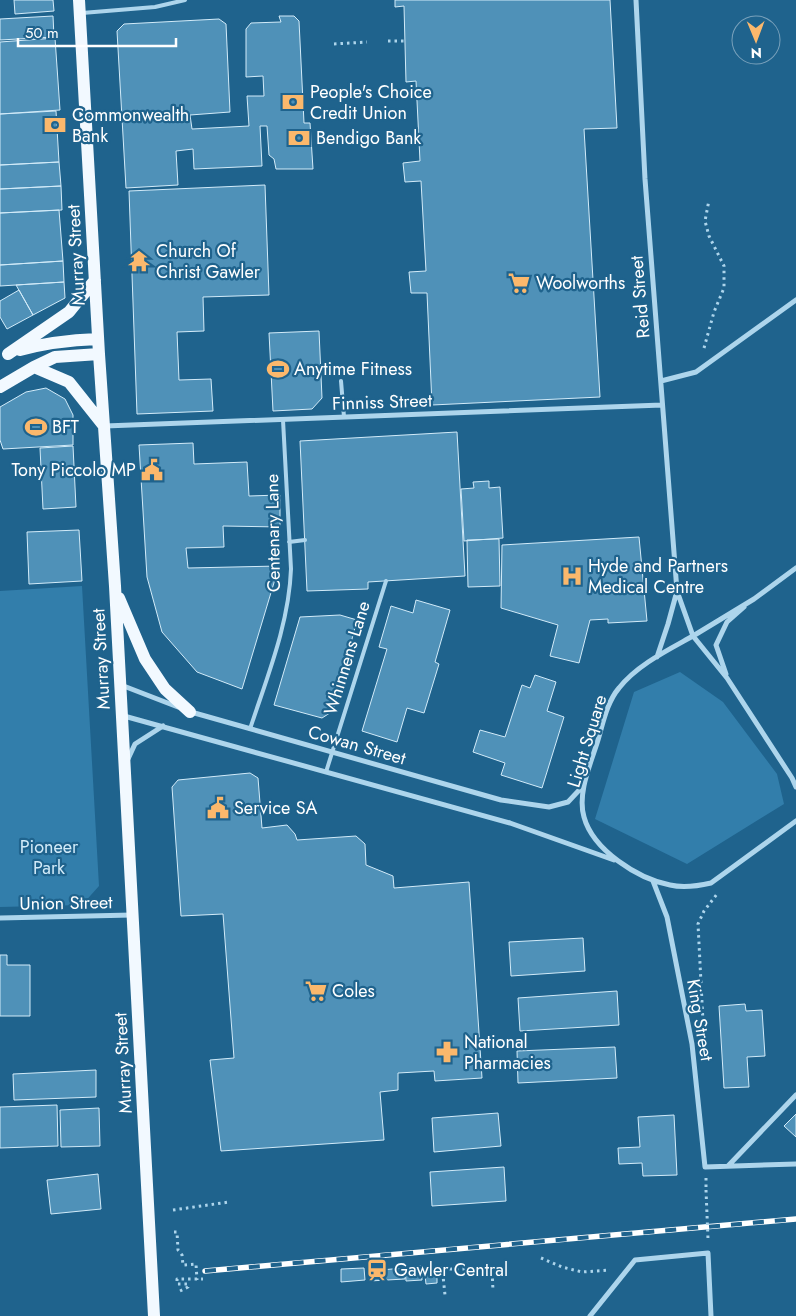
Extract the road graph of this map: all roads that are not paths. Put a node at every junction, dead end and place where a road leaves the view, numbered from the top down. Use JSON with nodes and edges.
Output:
{"nodes":[{"id":1,"x":79,"y":0,"type":"edge"},
{"id":2,"x":185,"y":0,"type":"edge"},
{"id":3,"x":636,"y":0,"type":"edge"},
{"id":4,"x":80,"y":13,"type":"junction"},
{"id":5,"x":95,"y":280,"type":"junction"},
{"id":6,"x":796,"y":300,"type":"edge"},
{"id":7,"x":98,"y":339,"type":"junction"},
{"id":8,"x":99,"y":354,"type":"junction"},
{"id":9,"x":4,"y":356,"type":"edge"},
{"id":10,"x":34,"y":367,"type":"junction"},
{"id":11,"x":342,"y":381,"type":"dead end"},
{"id":12,"x":661,"y":381,"type":"junction"},
{"id":13,"x":0,"y":387,"type":"edge"},
{"id":14,"x":662,"y":405,"type":"junction"},
{"id":15,"x":344,"y":417,"type":"junction"},
{"id":16,"x":283,"y":420,"type":"junction"},
{"id":17,"x":104,"y":426,"type":"junction"},
{"id":18,"x":305,"y":540,"type":"dead end"},
{"id":19,"x":289,"y":542,"type":"junction"},
{"id":20,"x":796,"y":568,"type":"edge"},
{"id":21,"x":386,"y":581,"type":"dead end"},
{"id":22,"x":115,"y":586,"type":"junction"},
{"id":23,"x":677,"y":591,"type":"junction"},
{"id":24,"x":754,"y":599,"type":"junction"},
{"id":25,"x":693,"y":636,"type":"junction"},
{"id":26,"x":657,"y":658,"type":"junction"},
{"id":27,"x":727,"y":678,"type":"junction"},
{"id":28,"x":120,"y":685,"type":"junction"},
{"id":29,"x":190,"y":712,"type":"junction"},
{"id":30,"x":122,"y":716,"type":"junction"},
{"id":31,"x":163,"y":726,"type":"junction"},
{"id":32,"x":250,"y":729,"type":"junction"},
{"id":33,"x":332,"y":752,"type":"junction"},
{"id":34,"x":124,"y":766,"type":"junction"},
{"id":35,"x":326,"y":772,"type":"junction"},
{"id":36,"x":583,"y":786,"type":"junction"},
{"id":37,"x":796,"y":786,"type":"edge"},
{"id":38,"x":796,"y":821,"type":"edge"},
{"id":39,"x":617,"y":861,"type":"junction"},
{"id":40,"x":653,"y":881,"type":"junction"},
{"id":41,"x":132,"y":916,"type":"junction"},
{"id":42,"x":0,"y":918,"type":"edge"},
{"id":43,"x":796,"y":1095,"type":"edge"},
{"id":44,"x":796,"y":1164,"type":"edge"},
{"id":45,"x":728,"y":1167,"type":"junction"},
{"id":46,"x":154,"y":1316,"type":"edge"},
{"id":47,"x":590,"y":1316,"type":"edge"},
{"id":48,"x":711,"y":1316,"type":"edge"}],
"edges":[{"from":1,"to":4,"type":"main road","name":"Murray Street"},
{"from":2,"to":4,"type":"lane"},
{"from":3,"to":12,"type":"street","name":"Reid Street"},
{"from":4,"to":5,"type":"main road","name":"Murray Street"},
{"from":5,"to":7,"type":"main road","name":"Murray Street"},
{"from":5,"to":9,"type":"main road"},
{"from":6,"to":12,"type":"street"},
{"from":7,"to":8,"type":"main road","name":"Murray Street"},
{"from":7,"to":9,"type":"main road"},
{"from":8,"to":10,"type":"main road"},
{"from":8,"to":17,"type":"main road","name":"Murray Street"},
{"from":10,"to":13,"type":"main road"},
{"from":10,"to":17,"type":"main road"},
{"from":11,"to":15,"type":"lane"},
{"from":12,"to":14,"type":"street","name":"Reid Street"},
{"from":14,"to":15,"type":"street","name":"Finniss Street"},
{"from":14,"to":23,"type":"street","name":"Reid Street"},
{"from":15,"to":16,"type":"street","name":"Finniss Street"},
{"from":16,"to":17,"type":"street","name":"Finniss Street"},
{"from":16,"to":19,"type":"lane","name":"Centenary Lane"},
{"from":17,"to":22,"type":"main road","name":"Murray Street"},
{"from":18,"to":19,"type":"lane"},
{"from":19,"to":32,"type":"lane","name":"Centenary Lane"},
{"from":20,"to":24,"type":"street"},
{"from":21,"to":33,"type":"lane","name":"Whinnens Lane"},
{"from":22,"to":28,"type":"main road","name":"Murray Street"},
{"from":22,"to":29,"type":"main road"},
{"from":23,"to":25,"type":"street","name":"Reid Street"},
{"from":23,"to":26,"type":"street","name":"Reid Street"},
{"from":24,"to":25,"type":"street","name":"Light Square"},
{"from":24,"to":27,"type":"street"},
{"from":25,"to":26,"type":"street","name":"Light Square"},
{"from":25,"to":27,"type":"street"},
{"from":26,"to":36,"type":"street","name":"Light Square"},
{"from":27,"to":37,"type":"street"},
{"from":28,"to":29,"type":"street","name":"Cowan Street"},
{"from":28,"to":30,"type":"main road","name":"Murray Street"},
{"from":29,"to":32,"type":"street","name":"Cowan Street"},
{"from":30,"to":31,"type":"street","name":"Cowan Street"},
{"from":30,"to":34,"type":"main road","name":"Murray Street"},
{"from":31,"to":34,"type":"street"},
{"from":31,"to":35,"type":"street","name":"Cowan Street"},
{"from":32,"to":33,"type":"street","name":"Cowan Street"},
{"from":33,"to":35,"type":"lane","name":"Whinnens Lane"},
{"from":33,"to":36,"type":"street","name":"Cowan Street"},
{"from":34,"to":41,"type":"main road","name":"Murray Street"},
{"from":35,"to":39,"type":"street","name":"Cowan Street"},
{"from":36,"to":39,"type":"street","name":"Light Square"},
{"from":38,"to":40,"type":"street","name":"Light Square"},
{"from":39,"to":40,"type":"street","name":"Light Square"},
{"from":40,"to":45,"type":"street","name":"King Street"},
{"from":41,"to":42,"type":"street","name":"Union Street"},
{"from":41,"to":46,"type":"main road","name":"Murray Street"},
{"from":43,"to":45,"type":"street"},
{"from":44,"to":45,"type":"street"},
{"from":47,"to":48,"type":"street"}]}
